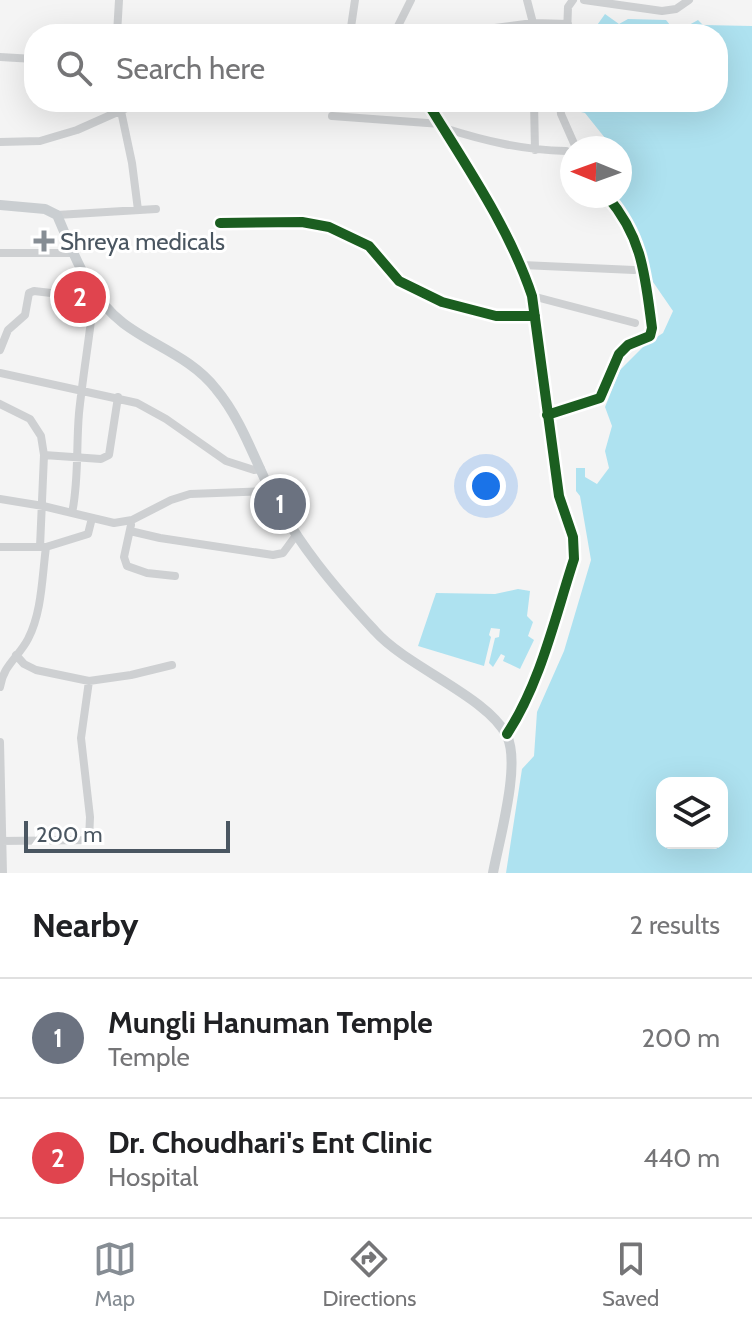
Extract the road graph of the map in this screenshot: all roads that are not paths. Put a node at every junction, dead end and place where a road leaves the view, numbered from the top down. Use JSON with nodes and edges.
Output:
{"nodes":[{"id":1,"x":119,"y":0,"type":"edge"},
{"id":2,"x":355,"y":0,"type":"edge"},
{"id":3,"x":411,"y":0,"type":"edge"},
{"id":4,"x":527,"y":0,"type":"edge"},
{"id":5,"x":573,"y":0,"type":"edge"},
{"id":6,"x":584,"y":0,"type":"edge"},
{"id":7,"x":689,"y":0,"type":"edge"},
{"id":8,"x":533,"y":23,"type":"junction"},
{"id":9,"x":118,"y":24,"type":"edge"},
{"id":10,"x":351,"y":24,"type":"edge"},
{"id":11,"x":399,"y":24,"type":"edge"},
{"id":12,"x":529,"y":24,"type":"edge"},
{"id":13,"x":539,"y":24,"type":"edge"},
{"id":14,"x":568,"y":24,"type":"edge"},
{"id":15,"x":0,"y":57,"type":"edge"},
{"id":16,"x":24,"y":58,"type":"edge"},
{"id":17,"x":119,"y":112,"type":"edge"},
{"id":18,"x":121,"y":112,"type":"edge"},
{"id":19,"x":433,"y":112,"type":"edge"},
{"id":20,"x":534,"y":112,"type":"edge"},
{"id":21,"x":561,"y":112,"type":"edge"},
{"id":22,"x":332,"y":116,"type":"dead end"},
{"id":23,"x":442,"y":126,"type":"junction"},
{"id":24,"x":567,"y":136,"type":"edge"},
{"id":25,"x":0,"y":142,"type":"edge"},
{"id":26,"x":560,"y":149,"type":"edge"},
{"id":27,"x":535,"y":150,"type":"junction"},
{"id":28,"x":0,"y":205,"type":"edge"},
{"id":29,"x":616,"y":208,"type":"edge"},
{"id":30,"x":156,"y":209,"type":"dead end"},
{"id":31,"x":138,"y":210,"type":"junction"},
{"id":32,"x":57,"y":215,"type":"junction"},
{"id":33,"x":220,"y":223,"type":"dead end"},
{"id":34,"x":0,"y":253,"type":"edge"},
{"id":35,"x":74,"y":253,"type":"junction"},
{"id":36,"x":522,"y":265,"type":"junction"},
{"id":37,"x":634,"y":270,"type":"dead end"},
{"id":38,"x":68,"y":295,"type":"dead end"},
{"id":39,"x":94,"y":295,"type":"junction"},
{"id":40,"x":532,"y":296,"type":"junction"},
{"id":41,"x":535,"y":316,"type":"junction"},
{"id":42,"x":635,"y":323,"type":"dead end"},
{"id":43,"x":4,"y":329,"type":"edge"},
{"id":44,"x":0,"y":350,"type":"edge"},
{"id":45,"x":0,"y":373,"type":"edge"},
{"id":46,"x":82,"y":391,"type":"junction"},
{"id":47,"x":118,"y":397,"type":"junction"},
{"id":48,"x":0,"y":404,"type":"edge"},
{"id":49,"x":547,"y":415,"type":"junction"},
{"id":50,"x":44,"y":455,"type":"junction"},
{"id":51,"x":76,"y":459,"type":"junction"},
{"id":52,"x":261,"y":469,"type":"junction"},
{"id":53,"x":271,"y":491,"type":"junction"},
{"id":54,"x":0,"y":499,"type":"edge"},
{"id":55,"x":43,"y":506,"type":"junction"},
{"id":56,"x":72,"y":513,"type":"junction"},
{"id":57,"x":92,"y":518,"type":"junction"},
{"id":58,"x":132,"y":520,"type":"junction"},
{"id":59,"x":130,"y":531,"type":"junction"},
{"id":60,"x":297,"y":534,"type":"junction"},
{"id":61,"x":0,"y":547,"type":"edge"},
{"id":62,"x":43,"y":547,"type":"junction"},
{"id":63,"x":175,"y":576,"type":"dead end"},
{"id":64,"x":16,"y":655,"type":"junction"},
{"id":65,"x":172,"y":665,"type":"dead end"},
{"id":66,"x":89,"y":681,"type":"junction"},
{"id":67,"x":0,"y":687,"type":"edge"},
{"id":68,"x":507,"y":734,"type":"junction"},
{"id":69,"x":0,"y":742,"type":"edge"},
{"id":70,"x":0,"y":748,"type":"edge"},
{"id":71,"x":0,"y":841,"type":"edge"},
{"id":72,"x":3,"y":873,"type":"edge"},
{"id":73,"x":493,"y":873,"type":"edge"}],
"edges":[{"from":1,"to":9,"type":"street"},
{"from":2,"to":10,"type":"street"},
{"from":3,"to":11,"type":"street"},
{"from":4,"to":8,"type":"street"},
{"from":5,"to":14,"type":"street"},
{"from":6,"to":7,"type":"street"},
{"from":8,"to":12,"type":"street"},
{"from":8,"to":13,"type":"street"},
{"from":15,"to":16,"type":"street"},
{"from":17,"to":25,"type":"street"},
{"from":18,"to":31,"type":"street"},
{"from":19,"to":23,"type":"street"},
{"from":20,"to":27,"type":"street"},
{"from":21,"to":24,"type":"street"},
{"from":22,"to":23,"type":"street"},
{"from":23,"to":27,"type":"street"},
{"from":23,"to":36,"type":"street"},
{"from":26,"to":27,"type":"street"},
{"from":28,"to":32,"type":"main road"},
{"from":29,"to":49,"type":"street"},
{"from":30,"to":31,"type":"street"},
{"from":31,"to":32,"type":"street"},
{"from":32,"to":35,"type":"main road"},
{"from":33,"to":41,"type":"street"},
{"from":34,"to":35,"type":"street"},
{"from":35,"to":39,"type":"main road"},
{"from":36,"to":37,"type":"street"},
{"from":36,"to":40,"type":"street"},
{"from":38,"to":43,"type":"street"},
{"from":39,"to":46,"type":"street"},
{"from":39,"to":52,"type":"main road"},
{"from":40,"to":41,"type":"street"},
{"from":40,"to":42,"type":"street"},
{"from":41,"to":49,"type":"street"},
{"from":43,"to":44,"type":"street"},
{"from":45,"to":46,"type":"street"},
{"from":46,"to":47,"type":"street"},
{"from":46,"to":51,"type":"street"},
{"from":47,"to":51,"type":"street"},
{"from":47,"to":52,"type":"street"},
{"from":48,"to":50,"type":"street"},
{"from":49,"to":68,"type":"street"},
{"from":50,"to":51,"type":"street"},
{"from":50,"to":55,"type":"street"},
{"from":51,"to":56,"type":"street"},
{"from":52,"to":53,"type":"main road"},
{"from":53,"to":58,"type":"street"},
{"from":53,"to":60,"type":"main road"},
{"from":54,"to":55,"type":"street"},
{"from":55,"to":56,"type":"street"},
{"from":55,"to":62,"type":"street"},
{"from":56,"to":57,"type":"street"},
{"from":57,"to":58,"type":"street"},
{"from":57,"to":62,"type":"street"},
{"from":58,"to":59,"type":"street"},
{"from":59,"to":60,"type":"street"},
{"from":59,"to":63,"type":"street"},
{"from":60,"to":68,"type":"main road"},
{"from":61,"to":62,"type":"street"},
{"from":62,"to":64,"type":"street"},
{"from":64,"to":66,"type":"street"},
{"from":64,"to":67,"type":"street"},
{"from":65,"to":66,"type":"street"},
{"from":66,"to":71,"type":"street"},
{"from":68,"to":73,"type":"main road"},
{"from":69,"to":70,"type":"street"},
{"from":70,"to":71,"type":"street"},
{"from":71,"to":72,"type":"street"}]}
